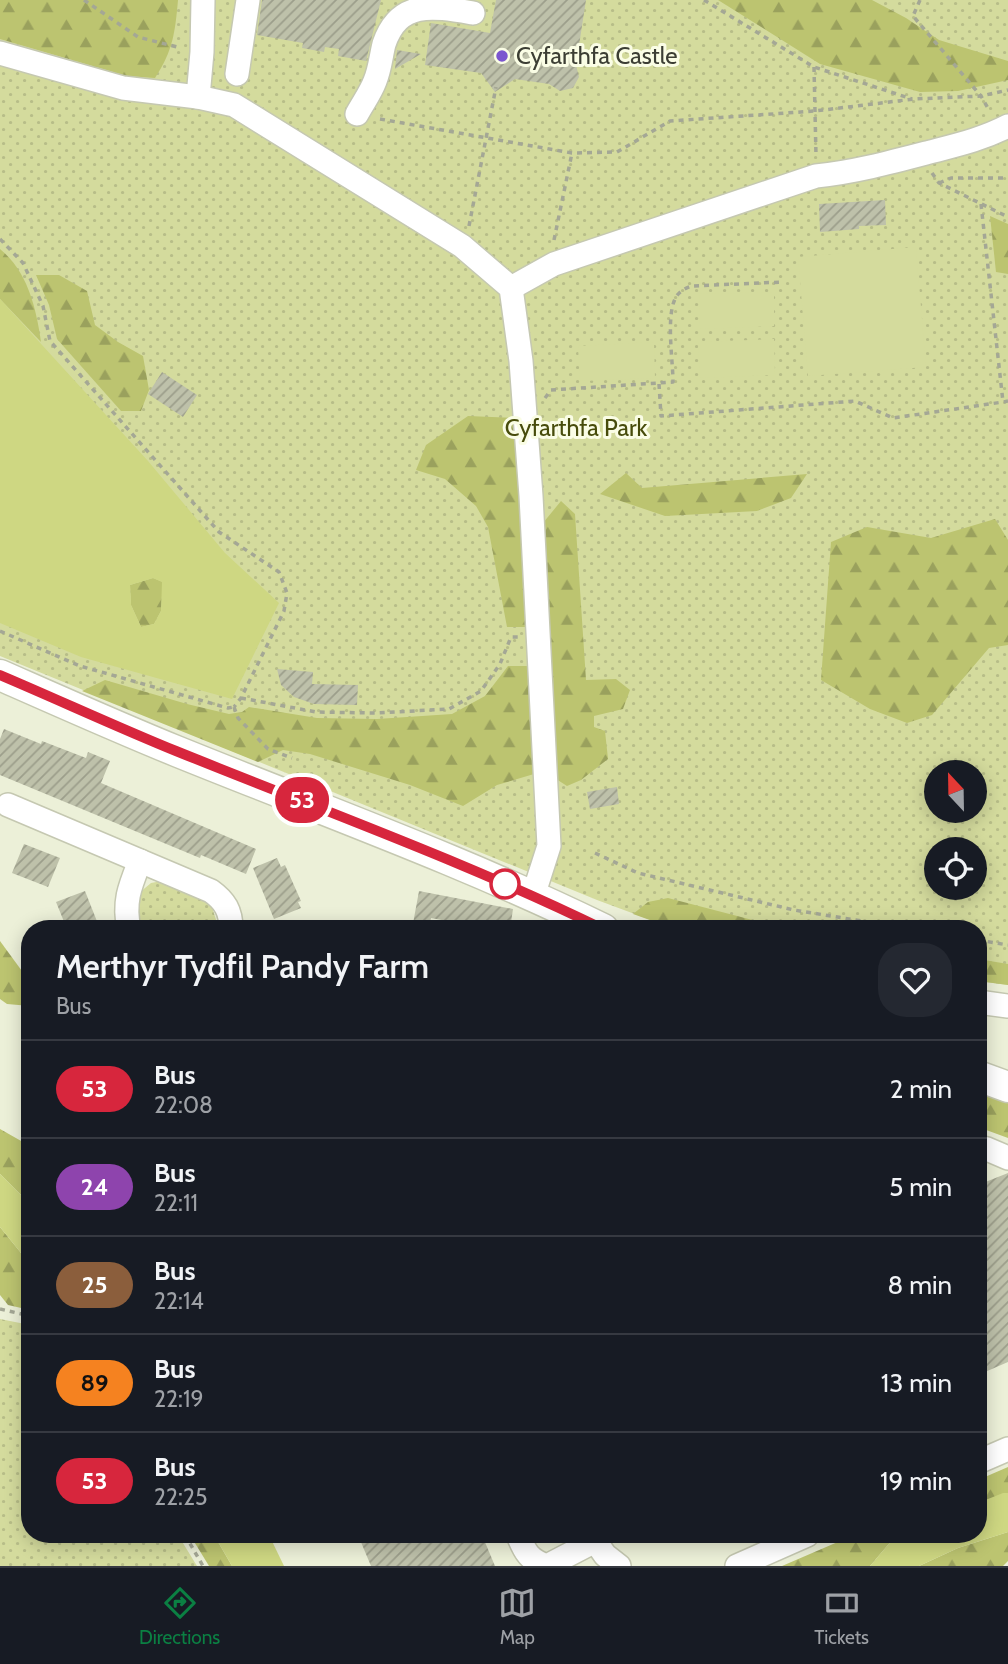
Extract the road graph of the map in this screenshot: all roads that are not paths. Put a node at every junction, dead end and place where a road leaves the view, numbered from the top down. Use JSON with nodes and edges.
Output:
{"nodes":[{"id":1,"x":203,"y":0,"type":"edge"},
{"id":2,"x":248,"y":0,"type":"edge"},
{"id":3,"x":473,"y":13,"type":"dead end"},
{"id":4,"x":0,"y":53,"type":"edge"},
{"id":5,"x":237,"y":74,"type":"dead end"},
{"id":6,"x":198,"y":97,"type":"junction"},
{"id":7,"x":357,"y":114,"type":"road end"},
{"id":8,"x":1005,"y":127,"type":"edge"},
{"id":9,"x":512,"y":288,"type":"junction"},
{"id":10,"x":0,"y":675,"type":"edge"},
{"id":11,"x":8,"y":805,"type":"dead end"},
{"id":12,"x":140,"y":861,"type":"junction"},
{"id":13,"x":533,"y":896,"type":"junction"},
{"id":14,"x":127,"y":920,"type":"edge"},
{"id":15,"x":231,"y":920,"type":"edge"},
{"id":16,"x":584,"y":920,"type":"edge"},
{"id":17,"x":987,"y":1003,"type":"edge"},
{"id":18,"x":1008,"y":1006,"type":"edge"},
{"id":19,"x":987,"y":1079,"type":"edge"},
{"id":20,"x":1008,"y":1087,"type":"edge"},
{"id":21,"x":987,"y":1149,"type":"edge"},
{"id":22,"x":1008,"y":1158,"type":"edge"},
{"id":23,"x":1008,"y":1449,"type":"edge"},
{"id":24,"x":987,"y":1458,"type":"edge"},
{"id":25,"x":521,"y":1543,"type":"edge"},
{"id":26,"x":585,"y":1543,"type":"edge"},
{"id":27,"x":597,"y":1543,"type":"edge"},
{"id":28,"x":789,"y":1543,"type":"edge"},
{"id":29,"x":619,"y":1566,"type":"edge"},
{"id":30,"x":737,"y":1566,"type":"edge"}],
"edges":[{"from":1,"to":6,"type":"street"},
{"from":2,"to":5,"type":"street"},
{"from":3,"to":7,"type":"street"},
{"from":4,"to":6,"type":"street"},
{"from":6,"to":9,"type":"street"},
{"from":8,"to":9,"type":"street"},
{"from":9,"to":13,"type":"street"},
{"from":10,"to":13,"type":"main road"},
{"from":11,"to":12,"type":"street"},
{"from":12,"to":14,"type":"street"},
{"from":12,"to":15,"type":"street"},
{"from":13,"to":16,"type":"main road"},
{"from":17,"to":18,"type":"street"},
{"from":19,"to":20,"type":"main road"},
{"from":21,"to":22,"type":"street"},
{"from":23,"to":24,"type":"street"},
{"from":25,"to":26,"type":"street"},
{"from":27,"to":29,"type":"street"},
{"from":28,"to":30,"type":"street"}]}
